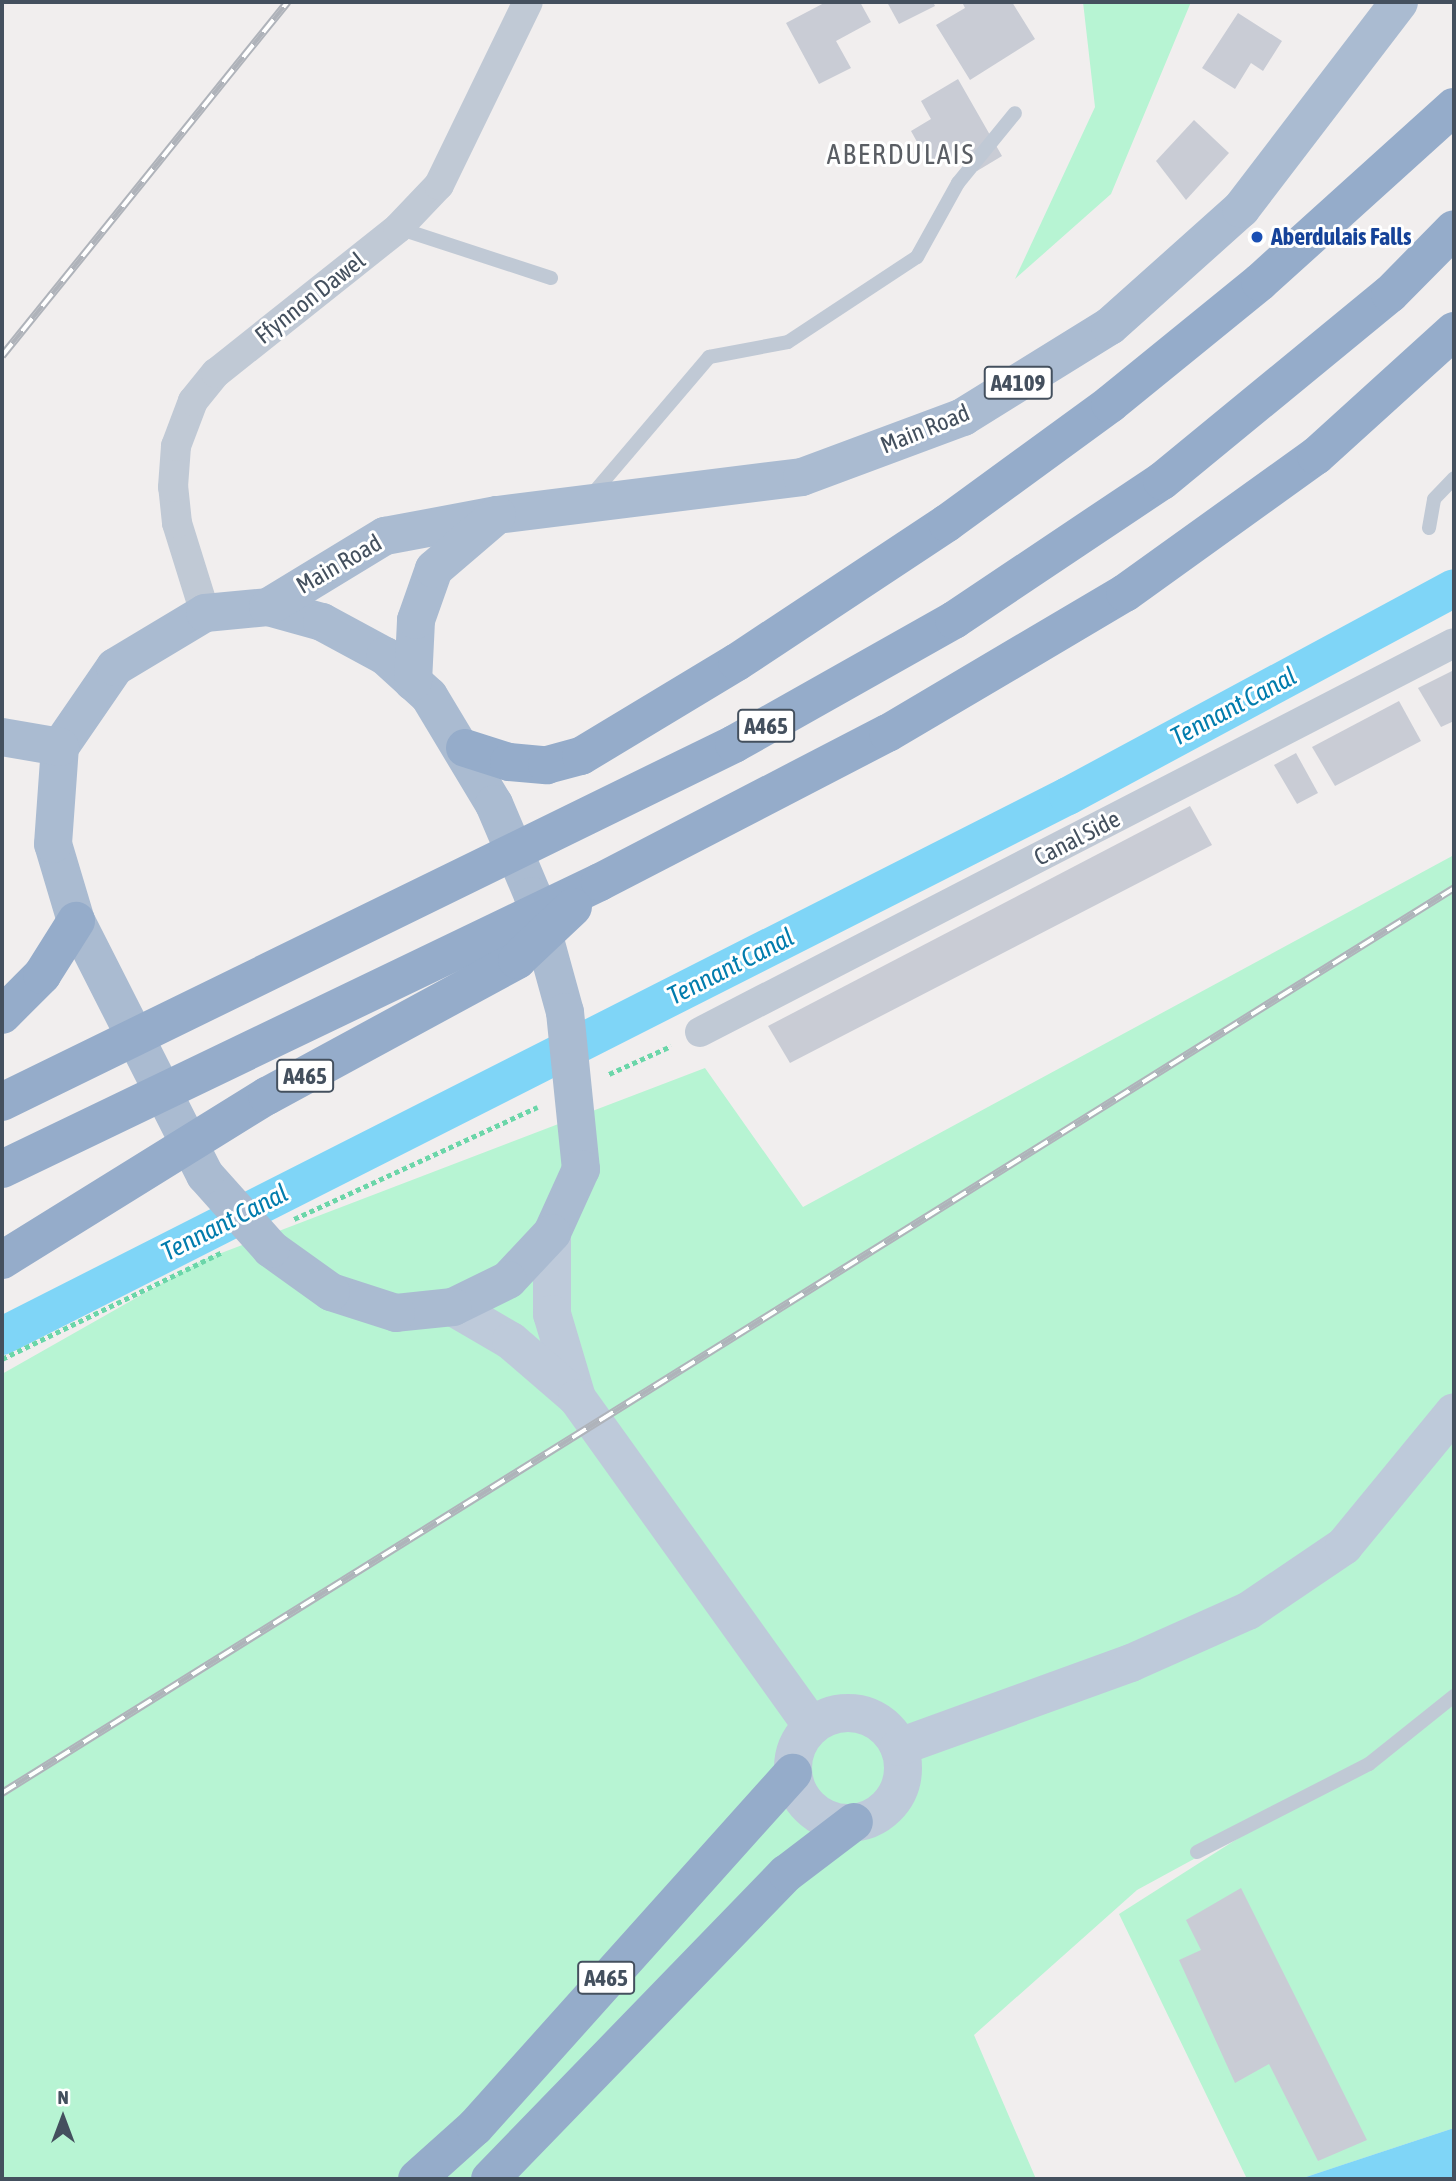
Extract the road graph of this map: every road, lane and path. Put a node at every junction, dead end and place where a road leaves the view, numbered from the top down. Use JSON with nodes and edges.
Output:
{"nodes":[{"id":1,"x":528,"y":2,"type":"edge"},
{"id":2,"x":1399,"y":2,"type":"edge"},
{"id":3,"x":1454,"y":107,"type":"edge"},
{"id":4,"x":1016,"y":113,"type":"dead end"},
{"id":5,"x":398,"y":228,"type":"junction"},
{"id":6,"x":1454,"y":229,"type":"edge"},
{"id":7,"x":551,"y":278,"type":"dead end"},
{"id":8,"x":1454,"y":331,"type":"edge"},
{"id":9,"x":1454,"y":478,"type":"edge"},
{"id":10,"x":582,"y":506,"type":"junction"},
{"id":11,"x":497,"y":515,"type":"junction"},
{"id":12,"x":1429,"y":528,"type":"dead end"},
{"id":13,"x":268,"y":607,"type":"junction"},
{"id":14,"x":205,"y":613,"type":"junction"},
{"id":15,"x":1454,"y":643,"type":"edge"},
{"id":16,"x":413,"y":682,"type":"junction"},
{"id":17,"x":2,"y":737,"type":"edge"},
{"id":18,"x":60,"y":747,"type":"junction"},
{"id":19,"x":465,"y":748,"type":"junction"},
{"id":20,"x":600,"y":882,"type":"junction"},
{"id":21,"x":76,"y":921,"type":"junction"},
{"id":22,"x":2,"y":1015,"type":"edge"},
{"id":23,"x":700,"y":1032,"type":"joint"},
{"id":24,"x":601,"y":1078,"type":"dead end"},
{"id":25,"x":2,"y":1102,"type":"edge"},
{"id":26,"x":565,"y":1109,"type":"junction"},
{"id":27,"x":2,"y":1169,"type":"edge"},
{"id":28,"x":290,"y":1220,"type":"dead end"},
{"id":29,"x":552,"y":1233,"type":"junction"},
{"id":30,"x":228,"y":1249,"type":"dead end"},
{"id":31,"x":2,"y":1260,"type":"edge"},
{"id":32,"x":453,"y":1307,"type":"junction"},
{"id":33,"x":2,"y":1359,"type":"edge"},
{"id":34,"x":577,"y":1398,"type":"junction"},
{"id":35,"x":1454,"y":1412,"type":"edge"},
{"id":36,"x":1454,"y":1696,"type":"edge"},
{"id":37,"x":812,"y":1726,"type":"junction"},
{"id":38,"x":899,"y":1747,"type":"junction"},
{"id":39,"x":793,"y":1773,"type":"junction"},
{"id":40,"x":854,"y":1822,"type":"junction"},
{"id":41,"x":1197,"y":1852,"type":"dead end"},
{"id":42,"x":416,"y":2179,"type":"edge"},
{"id":43,"x":490,"y":2179,"type":"edge"}],
"edges":[{"from":1,"to":5,"type":"street","name":"Ffynnon Dawel"},
{"from":2,"to":10,"type":"main road","name":"Main Road","number":"A4109"},
{"from":3,"to":19,"type":"highway"},
{"from":4,"to":10,"type":"lane"},
{"from":5,"to":7,"type":"lane"},
{"from":5,"to":14,"type":"street","name":"Ffynnon Dawel"},
{"from":6,"to":25,"type":"highway","number":"A465"},
{"from":8,"to":20,"type":"highway","number":"A465"},
{"from":9,"to":12,"type":"lane"},
{"from":10,"to":11,"type":"main road","name":"Main Road","number":"A4109"},
{"from":11,"to":13,"type":"main road","name":"Main Road"},
{"from":11,"to":16,"type":"main road"},
{"from":13,"to":14,"type":"main road"},
{"from":13,"to":16,"type":"main road"},
{"from":14,"to":18,"type":"main road"},
{"from":15,"to":23,"type":"street","name":"Canal Side"},
{"from":16,"to":19,"type":"main road"},
{"from":17,"to":18,"type":"main road"},
{"from":18,"to":21,"type":"main road"},
{"from":19,"to":26,"type":"main road"},
{"from":20,"to":27,"type":"highway","number":"A465"},
{"from":20,"to":31,"type":"highway","number":"A465"},
{"from":21,"to":22,"type":"highway"},
{"from":21,"to":32,"type":"main road"},
{"from":23,"to":24,"type":"path"},
{"from":26,"to":28,"type":"path"},
{"from":26,"to":29,"type":"main road"},
{"from":29,"to":32,"type":"main road"},
{"from":29,"to":34,"type":"main road"},
{"from":30,"to":33,"type":"path"},
{"from":32,"to":34,"type":"main road"},
{"from":34,"to":37,"type":"main road"},
{"from":35,"to":38,"type":"main road"},
{"from":36,"to":41,"type":"lane"},
{"from":37,"to":38,"type":"main road"},
{"from":37,"to":39,"type":"main road"},
{"from":38,"to":40,"type":"main road"},
{"from":39,"to":40,"type":"main road"},
{"from":39,"to":42,"type":"highway","number":"A465"},
{"from":40,"to":43,"type":"highway","number":"A465"}]}
